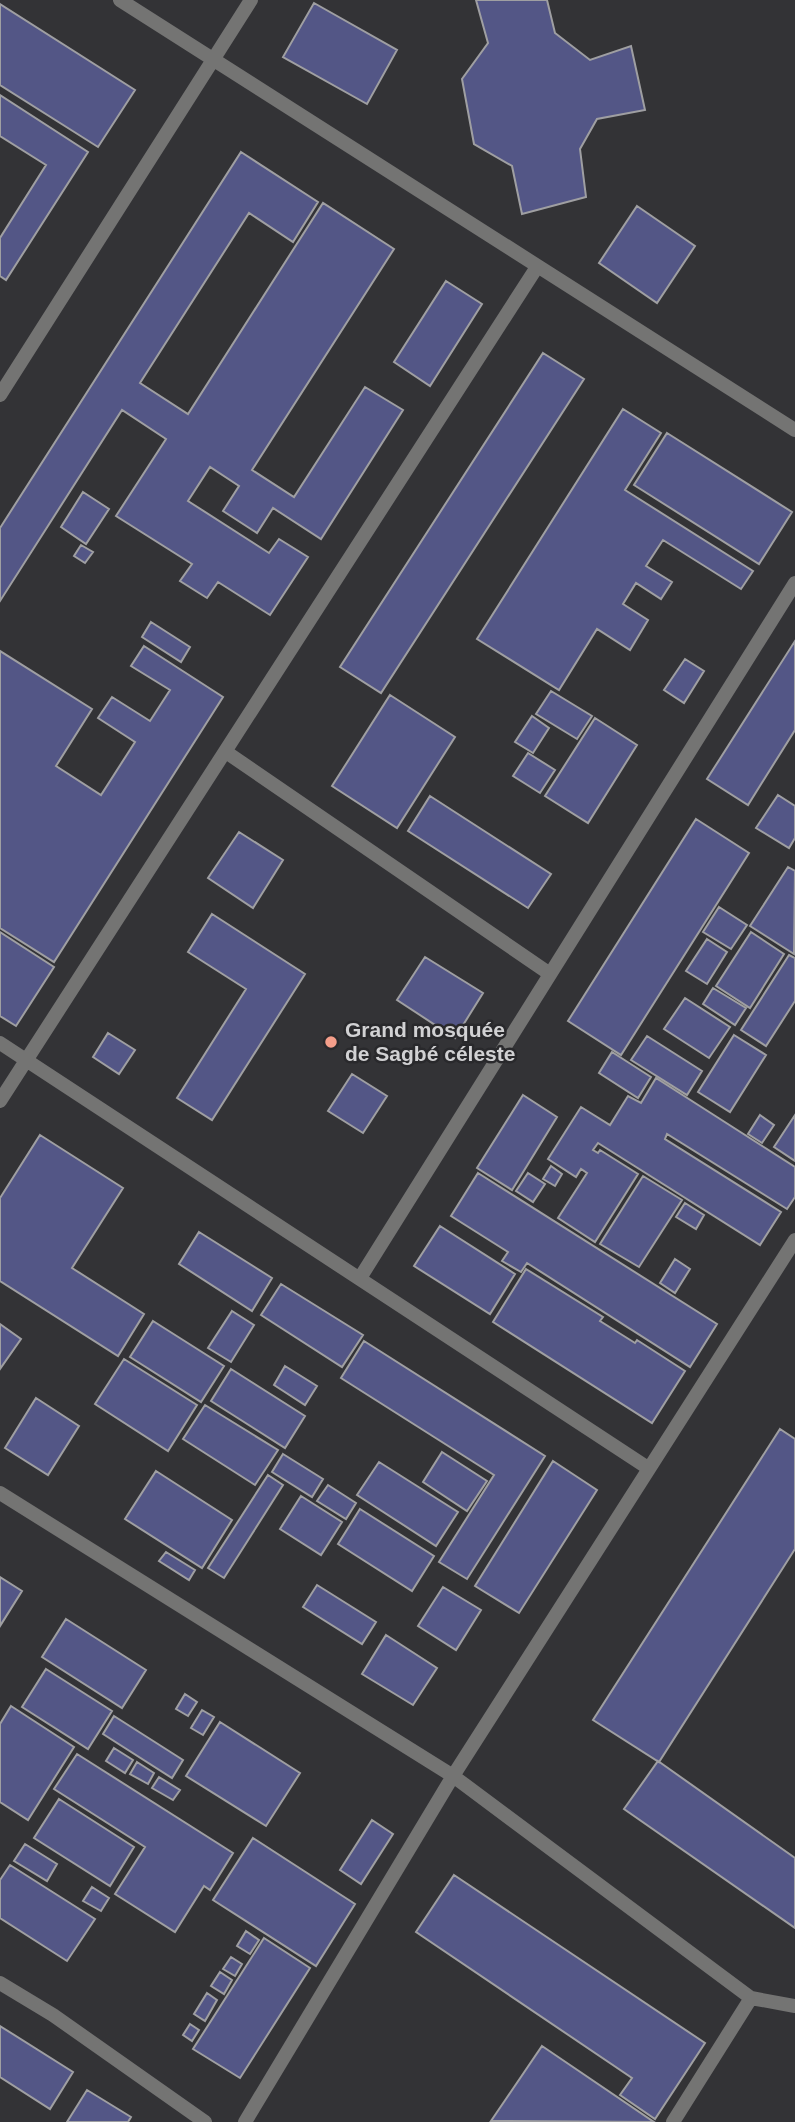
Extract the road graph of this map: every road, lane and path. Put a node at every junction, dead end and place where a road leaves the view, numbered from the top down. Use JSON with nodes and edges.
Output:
{"nodes":[{"id":1,"x":120,"y":0,"type":"edge"},
{"id":2,"x":251,"y":0,"type":"edge"},
{"id":3,"x":213,"y":59,"type":"junction"},
{"id":4,"x":537,"y":267,"type":"junction"},
{"id":5,"x":0,"y":395,"type":"edge"},
{"id":6,"x":795,"y":430,"type":"edge"},
{"id":7,"x":795,"y":583,"type":"edge"},
{"id":8,"x":226,"y":752,"type":"junction"},
{"id":9,"x":550,"y":974,"type":"junction"},
{"id":10,"x":0,"y":1043,"type":"edge"},
{"id":11,"x":27,"y":1061,"type":"junction"},
{"id":12,"x":0,"y":1101,"type":"edge"},
{"id":13,"x":795,"y":1240,"type":"edge"},
{"id":14,"x":360,"y":1278,"type":"junction"},
{"id":15,"x":648,"y":1468,"type":"junction"},
{"id":16,"x":0,"y":1493,"type":"edge"},
{"id":17,"x":453,"y":1776,"type":"junction"},
{"id":18,"x":0,"y":1983,"type":"edge"},
{"id":19,"x":751,"y":1998,"type":"junction"},
{"id":20,"x":795,"y":2006,"type":"edge"},
{"id":21,"x":205,"y":2122,"type":"edge"},
{"id":22,"x":245,"y":2122,"type":"edge"},
{"id":23,"x":673,"y":2122,"type":"edge"}],
"edges":[{"from":1,"to":3,"type":"street"},
{"from":2,"to":3,"type":"street"},
{"from":3,"to":4,"type":"street"},
{"from":3,"to":5,"type":"street"},
{"from":4,"to":6,"type":"street"},
{"from":4,"to":8,"type":"street"},
{"from":7,"to":9,"type":"street"},
{"from":8,"to":9,"type":"street"},
{"from":8,"to":11,"type":"street"},
{"from":9,"to":14,"type":"street"},
{"from":10,"to":11,"type":"street"},
{"from":11,"to":12,"type":"street"},
{"from":11,"to":14,"type":"street"},
{"from":13,"to":15,"type":"street"},
{"from":14,"to":15,"type":"street"},
{"from":15,"to":17,"type":"street"},
{"from":16,"to":17,"type":"street"},
{"from":17,"to":19,"type":"street"},
{"from":17,"to":22,"type":"street"},
{"from":18,"to":21,"type":"street"},
{"from":19,"to":20,"type":"street"},
{"from":19,"to":23,"type":"street"}]}
